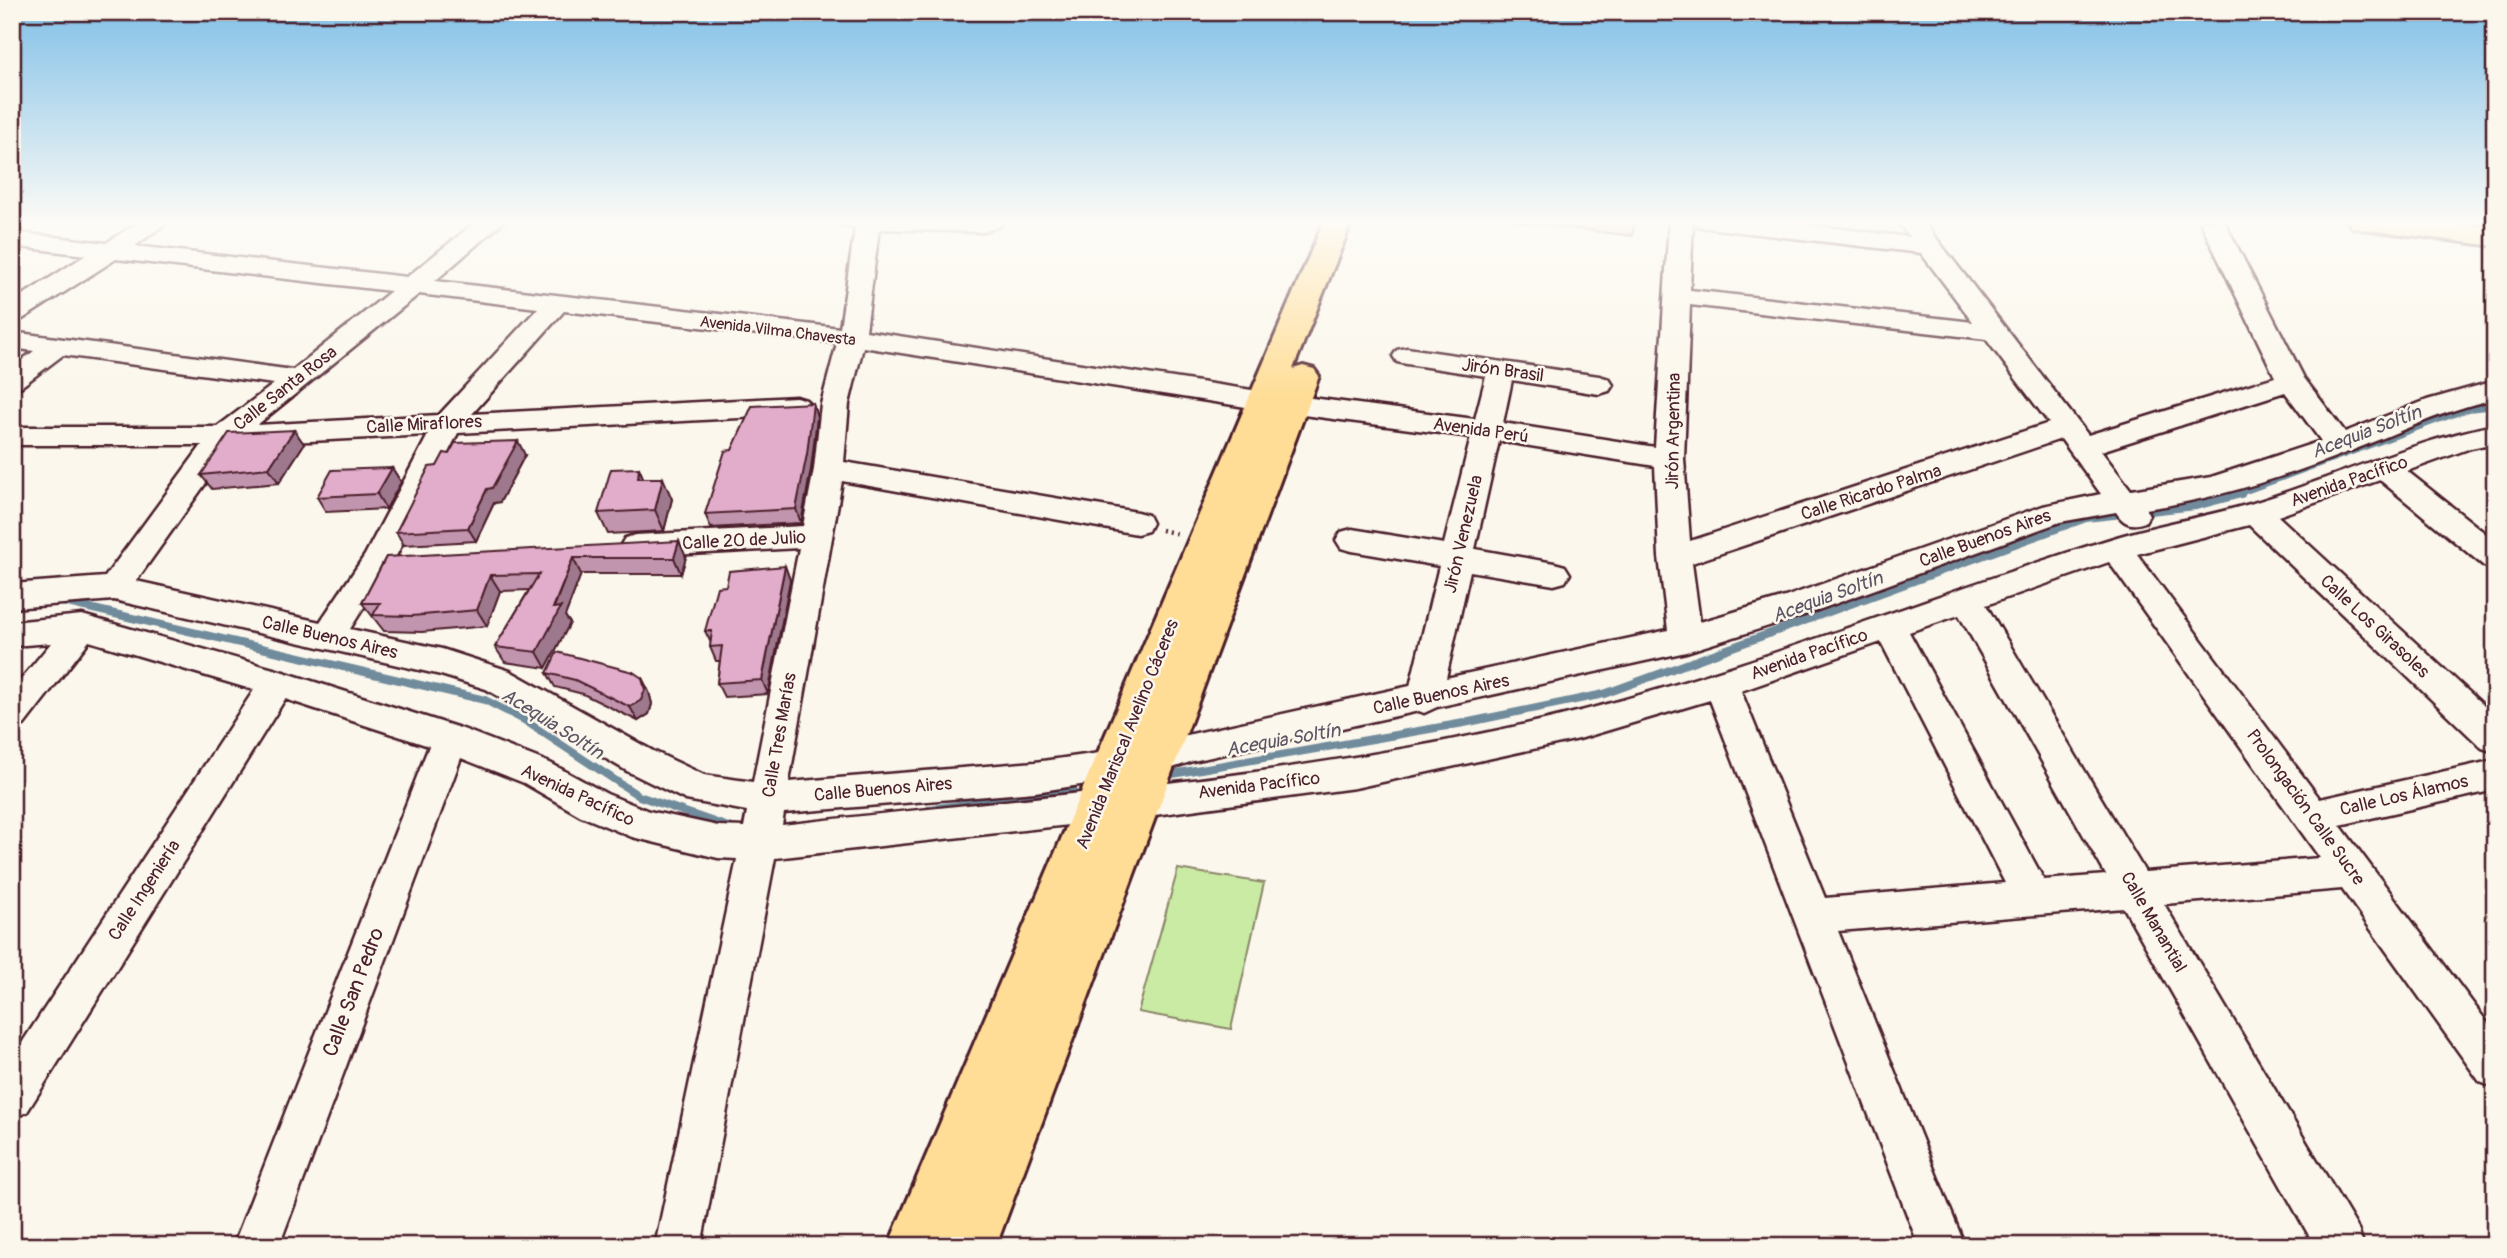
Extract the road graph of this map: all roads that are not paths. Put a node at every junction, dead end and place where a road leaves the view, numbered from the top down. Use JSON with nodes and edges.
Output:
{"nodes":[{"id":1,"x":66,"y":280,"type":"edge"},
{"id":2,"x":373,"y":280,"type":"edge"},
{"id":3,"x":417,"y":280,"type":"edge"},
{"id":4,"x":858,"y":280,"type":"edge"},
{"id":5,"x":1319,"y":280,"type":"edge"},
{"id":6,"x":1336,"y":280,"type":"edge"},
{"id":7,"x":1678,"y":280,"type":"edge"},
{"id":8,"x":1952,"y":280,"type":"edge"},
{"id":9,"x":2241,"y":280,"type":"edge"},
{"id":10,"x":412,"y":284,"type":"junction"},
{"id":11,"x":1677,"y":296,"type":"junction"},
{"id":12,"x":556,"y":304,"type":"junction"},
{"id":13,"x":12,"y":314,"type":"edge"},
{"id":14,"x":1992,"y":332,"type":"junction"},
{"id":15,"x":852,"y":338,"type":"junction"},
{"id":16,"x":12,"y":340,"type":"edge"},
{"id":17,"x":57,"y":347,"type":"junction"},
{"id":18,"x":1407,"y":356,"type":"dead end"},
{"id":19,"x":1501,"y":370,"type":"junction"},
{"id":20,"x":299,"y":379,"type":"junction"},
{"id":21,"x":12,"y":380,"type":"edge"},
{"id":22,"x":2291,"y":381,"type":"junction"},
{"id":23,"x":1600,"y":384,"type":"dead end"},
{"id":24,"x":2495,"y":390,"type":"edge"},
{"id":25,"x":1279,"y":402,"type":"junction"},
{"id":26,"x":835,"y":404,"type":"junction"},
{"id":27,"x":449,"y":422,"type":"junction"},
{"id":28,"x":1487,"y":430,"type":"junction"},
{"id":29,"x":2495,"y":434,"type":"edge"},
{"id":30,"x":12,"y":436,"type":"edge"},
{"id":31,"x":224,"y":436,"type":"junction"},
{"id":32,"x":2075,"y":436,"type":"junction"},
{"id":33,"x":2340,"y":444,"type":"junction"},
{"id":34,"x":1669,"y":459,"type":"junction"},
{"id":35,"x":829,"y":469,"type":"junction"},
{"id":36,"x":2385,"y":469,"type":"junction"},
{"id":37,"x":2255,"y":513,"type":"junction"},
{"id":38,"x":1137,"y":523,"type":"road end"},
{"id":39,"x":2132,"y":523,"type":"junction"},
{"id":40,"x":816,"y":536,"type":"junction"},
{"id":41,"x":1352,"y":540,"type":"dead end"},
{"id":42,"x":611,"y":548,"type":"edge"},
{"id":43,"x":1675,"y":557,"type":"junction"},
{"id":44,"x":1457,"y":558,"type":"junction"},
{"id":45,"x":2495,"y":558,"type":"edge"},
{"id":46,"x":1553,"y":574,"type":"dead end"},
{"id":47,"x":114,"y":587,"type":"junction"},
{"id":48,"x":12,"y":596,"type":"edge"},
{"id":49,"x":1966,"y":599,"type":"junction"},
{"id":50,"x":1889,"y":626,"type":"junction"},
{"id":51,"x":82,"y":627,"type":"junction"},
{"id":52,"x":12,"y":634,"type":"edge"},
{"id":53,"x":328,"y":636,"type":"junction"},
{"id":54,"x":1686,"y":639,"type":"junction"},
{"id":55,"x":277,"y":683,"type":"junction"},
{"id":56,"x":1721,"y":684,"type":"junction"},
{"id":57,"x":1424,"y":699,"type":"junction"},
{"id":58,"x":12,"y":715,"type":"edge"},
{"id":59,"x":2495,"y":738,"type":"edge"},
{"id":60,"x":450,"y":739,"type":"junction"},
{"id":61,"x":1158,"y":758,"type":"junction"},
{"id":62,"x":1114,"y":766,"type":"junction"},
{"id":63,"x":2495,"y":775,"type":"edge"},
{"id":64,"x":1140,"y":802,"type":"junction"},
{"id":65,"x":1097,"y":807,"type":"junction"},
{"id":66,"x":2313,"y":816,"type":"junction"},
{"id":67,"x":762,"y":824,"type":"junction"},
{"id":68,"x":2353,"y":872,"type":"junction"},
{"id":69,"x":2135,"y":890,"type":"junction"},
{"id":70,"x":2033,"y":898,"type":"junction"},
{"id":71,"x":1812,"y":916,"type":"junction"},
{"id":72,"x":2489,"y":1053,"type":"edge"},
{"id":73,"x":12,"y":1097,"type":"edge"},
{"id":74,"x":257,"y":1246,"type":"edge"},
{"id":75,"x":678,"y":1246,"type":"edge"},
{"id":76,"x":915,"y":1246,"type":"edge"},
{"id":77,"x":969,"y":1246,"type":"edge"},
{"id":78,"x":1942,"y":1246,"type":"edge"},
{"id":79,"x":2341,"y":1246,"type":"edge"}],
"edges":[{"from":1,"to":13,"type":"street"},
{"from":2,"to":10,"type":"street","name":"Avenida Vilma Chavesta"},
{"from":3,"to":10,"type":"street","name":"Calle Santa Rosa"},
{"from":4,"to":15,"type":"street","name":"Calle Tres Marías"},
{"from":5,"to":25,"type":"main road","name":"Avenida Mariscal Avelino Cáceres"},
{"from":6,"to":25,"type":"main road","name":"Avenida Mariscal Avelino Cáceres"},
{"from":7,"to":11,"type":"street","name":"Jirón Argentina"},
{"from":8,"to":14,"type":"street","name":"Prolongación Calle Sucre"},
{"from":9,"to":22,"type":"street"},
{"from":10,"to":12,"type":"street","name":"Avenida Vilma Chavesta"},
{"from":10,"to":20,"type":"street","name":"Calle Santa Rosa"},
{"from":11,"to":14,"type":"street"},
{"from":11,"to":34,"type":"street","name":"Jirón Argentina"},
{"from":12,"to":15,"type":"street","name":"Avenida Vilma Chavesta"},
{"from":12,"to":27,"type":"street"},
{"from":14,"to":32,"type":"street","name":"Prolongación Calle Sucre"},
{"from":15,"to":25,"type":"street","name":"Avenida Vilma Chavesta"},
{"from":15,"to":26,"type":"street","name":"Calle Tres Marías"},
{"from":16,"to":17,"type":"street"},
{"from":17,"to":20,"type":"street"},
{"from":17,"to":21,"type":"street"},
{"from":18,"to":19,"type":"street","name":"Jirón Brasil"},
{"from":19,"to":23,"type":"street","name":"Jirón Brasil"},
{"from":19,"to":28,"type":"street","name":"Jirón Venezuela"},
{"from":20,"to":31,"type":"street","name":"Calle Santa Rosa"},
{"from":22,"to":32,"type":"street","name":"Calle Ricardo Palma"},
{"from":22,"to":33,"type":"street"},
{"from":24,"to":33,"type":"street","name":"Calle Buenos Aires"},
{"from":25,"to":28,"type":"street","name":"Avenida Perú"},
{"from":25,"to":61,"type":"main road","name":"Avenida Mariscal Avelino Cáceres"},
{"from":25,"to":62,"type":"main road","name":"Avenida Mariscal Avelino Cáceres"},
{"from":26,"to":27,"type":"street","name":"Calle Miraflores"},
{"from":26,"to":35,"type":"street","name":"Calle Tres Marías"},
{"from":27,"to":31,"type":"street","name":"Calle Miraflores"},
{"from":27,"to":53,"type":"street"},
{"from":28,"to":34,"type":"street","name":"Avenida Perú"},
{"from":28,"to":44,"type":"street","name":"Jirón Venezuela"},
{"from":29,"to":36,"type":"street","name":"Avenida Pacífico"},
{"from":30,"to":31,"type":"street","name":"Calle Miraflores"},
{"from":31,"to":47,"type":"street","name":"Calle Santa Rosa"},
{"from":32,"to":39,"type":"street","name":"Prolongación Calle Sucre"},
{"from":32,"to":43,"type":"street","name":"Calle Ricardo Palma"},
{"from":33,"to":39,"type":"street","name":"Calle Buenos Aires"},
{"from":34,"to":43,"type":"street","name":"Jirón Argentina"},
{"from":35,"to":38,"type":"street"},
{"from":35,"to":40,"type":"street","name":"Calle Tres Marías"},
{"from":36,"to":37,"type":"street","name":"Avenida Pacífico"},
{"from":36,"to":45,"type":"street"},
{"from":37,"to":39,"type":"street","name":"Avenida Pacífico"},
{"from":37,"to":59,"type":"street","name":"Calle Los Girasoles"},
{"from":39,"to":49,"type":"street","name":"Avenida Pacífico"},
{"from":39,"to":54,"type":"street","name":"Calle Buenos Aires"},
{"from":39,"to":66,"type":"street","name":"Prolongación Calle Sucre"},
{"from":40,"to":42,"type":"street","name":"Calle 20 de Julio"},
{"from":40,"to":67,"type":"street","name":"Calle Tres Marías"},
{"from":41,"to":44,"type":"street"},
{"from":43,"to":54,"type":"street","name":"Jirón Argentina"},
{"from":44,"to":46,"type":"street"},
{"from":44,"to":57,"type":"street","name":"Jirón Venezuela"},
{"from":47,"to":48,"type":"street","name":"Calle Buenos Aires"},
{"from":47,"to":53,"type":"street","name":"Calle Buenos Aires"},
{"from":49,"to":50,"type":"street","name":"Avenida Pacífico"},
{"from":49,"to":69,"type":"street","name":"Calle Manantial"},
{"from":50,"to":56,"type":"street","name":"Avenida Pacífico"},
{"from":50,"to":70,"type":"street"},
{"from":51,"to":52,"type":"street","name":"Avenida Pacífico"},
{"from":51,"to":55,"type":"street","name":"Avenida Pacífico"},
{"from":51,"to":58,"type":"street"},
{"from":53,"to":67,"type":"street","name":"Calle Buenos Aires"},
{"from":54,"to":57,"type":"street","name":"Calle Buenos Aires"},
{"from":55,"to":60,"type":"street","name":"Avenida Pacífico"},
{"from":55,"to":73,"type":"street","name":"Calle Ingeniería"},
{"from":56,"to":64,"type":"street","name":"Avenida Pacífico"},
{"from":56,"to":71,"type":"street"},
{"from":57,"to":61,"type":"street","name":"Calle Buenos Aires"},
{"from":60,"to":67,"type":"street","name":"Avenida Pacífico"},
{"from":60,"to":74,"type":"street","name":"Calle San Pedro"},
{"from":61,"to":62,"type":"street","name":"Calle Buenos Aires"},
{"from":61,"to":64,"type":"main road","name":"Avenida Mariscal Avelino Cáceres"},
{"from":62,"to":65,"type":"main road","name":"Avenida Mariscal Avelino Cáceres"},
{"from":62,"to":67,"type":"street","name":"Calle Buenos Aires"},
{"from":63,"to":66,"type":"street","name":"Calle Los Álamos"},
{"from":64,"to":65,"type":"street","name":"Avenida Pacífico"},
{"from":64,"to":77,"type":"main road","name":"Avenida Mariscal Avelino Cáceres"},
{"from":65,"to":67,"type":"street","name":"Avenida Pacífico"},
{"from":65,"to":76,"type":"main road","name":"Avenida Mariscal Avelino Cáceres"},
{"from":66,"to":68,"type":"street","name":"Prolongación Calle Sucre"},
{"from":67,"to":75,"type":"street","name":"Calle Tres Marías"},
{"from":68,"to":69,"type":"street"},
{"from":68,"to":72,"type":"street","name":"Prolongación Calle Sucre"},
{"from":69,"to":70,"type":"street"},
{"from":69,"to":79,"type":"street","name":"Calle Manantial"},
{"from":70,"to":71,"type":"street"},
{"from":71,"to":78,"type":"street"}]}
